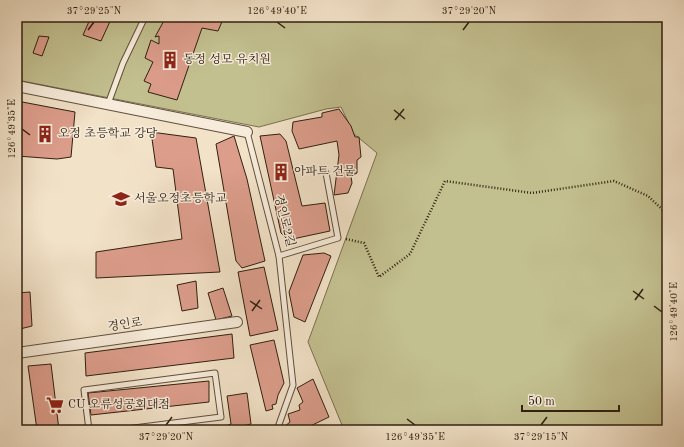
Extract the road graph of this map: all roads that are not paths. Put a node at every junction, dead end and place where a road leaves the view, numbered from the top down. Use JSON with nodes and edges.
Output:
{"nodes":[{"id":1,"x":145,"y":17,"type":"edge"},
{"id":2,"x":17,"y":86,"type":"edge"},
{"id":3,"x":108,"y":104,"type":"junction"},
{"id":4,"x":247,"y":132,"type":"joint"},
{"id":5,"x":326,"y":173,"type":"dead end"},
{"id":6,"x":279,"y":256,"type":"junction"},
{"id":7,"x":237,"y":322,"type":"dead end"},
{"id":8,"x":17,"y":353,"type":"edge"},
{"id":9,"x":89,"y":430,"type":"edge"},
{"id":10,"x":118,"y":430,"type":"edge"},
{"id":11,"x":277,"y":430,"type":"edge"}],
"edges":[{"from":1,"to":3,"type":"lane"},
{"from":2,"to":3,"type":"street","name":"경인로2길"},
{"from":3,"to":4,"type":"street","name":"경인로2길"},
{"from":4,"to":6,"type":"lane","name":"경인로2길"},
{"from":5,"to":6,"type":"lane"},
{"from":6,"to":11,"type":"lane","name":"경인로2길"},
{"from":7,"to":8,"type":"street","name":"경인로"},
{"from":9,"to":10,"type":"lane"}]}
